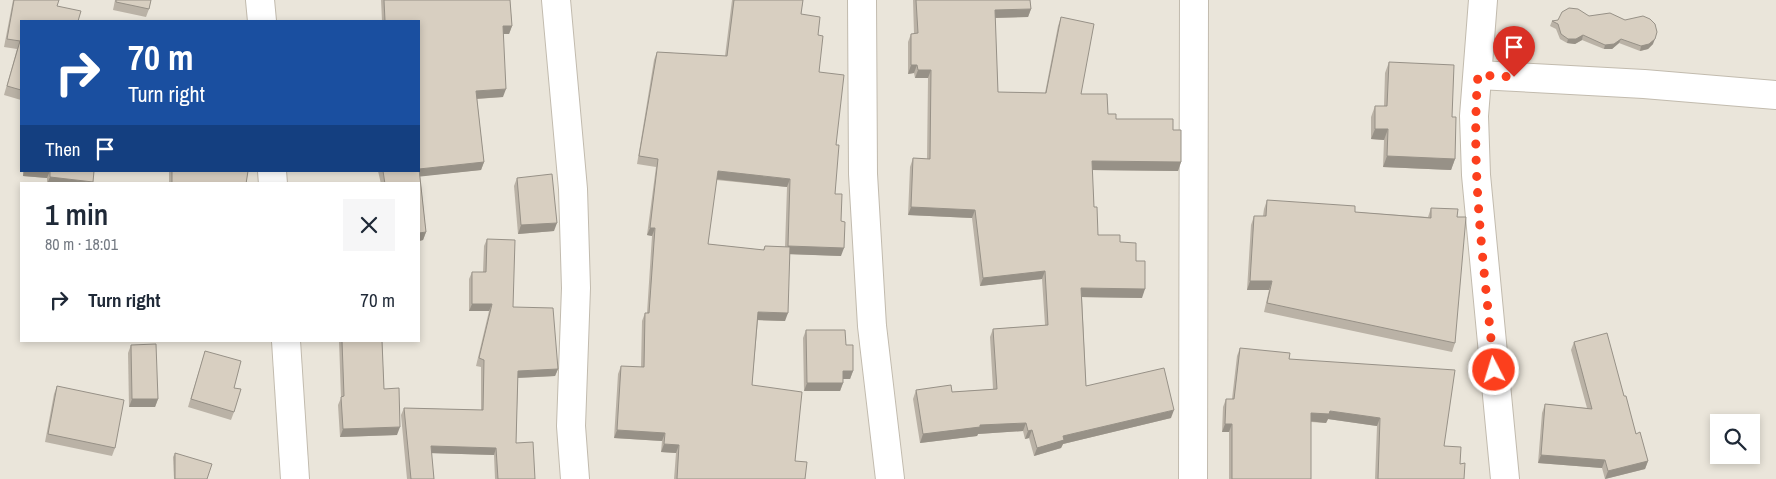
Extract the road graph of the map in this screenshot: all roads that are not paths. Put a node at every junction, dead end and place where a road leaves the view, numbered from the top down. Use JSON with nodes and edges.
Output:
{"nodes":[{"id":1,"x":260,"y":0,"type":"edge"},
{"id":2,"x":556,"y":0,"type":"edge"},
{"id":3,"x":862,"y":0,"type":"edge"},
{"id":4,"x":1194,"y":0,"type":"edge"},
{"id":5,"x":1483,"y":0,"type":"edge"},
{"id":6,"x":262,"y":20,"type":"edge"},
{"id":7,"x":1478,"y":75,"type":"junction"},
{"id":8,"x":1776,"y":95,"type":"edge"},
{"id":9,"x":286,"y":342,"type":"edge"},
{"id":10,"x":295,"y":479,"type":"edge"},
{"id":11,"x":575,"y":479,"type":"edge"},
{"id":12,"x":890,"y":479,"type":"edge"},
{"id":13,"x":1193,"y":479,"type":"edge"},
{"id":14,"x":1505,"y":479,"type":"edge"}],
"edges":[{"from":1,"to":6,"type":"street"},
{"from":2,"to":11,"type":"street"},
{"from":3,"to":12,"type":"street"},
{"from":4,"to":13,"type":"street"},
{"from":5,"to":7,"type":"street"},
{"from":7,"to":8,"type":"street"},
{"from":7,"to":14,"type":"street"},
{"from":9,"to":10,"type":"street"}]}
